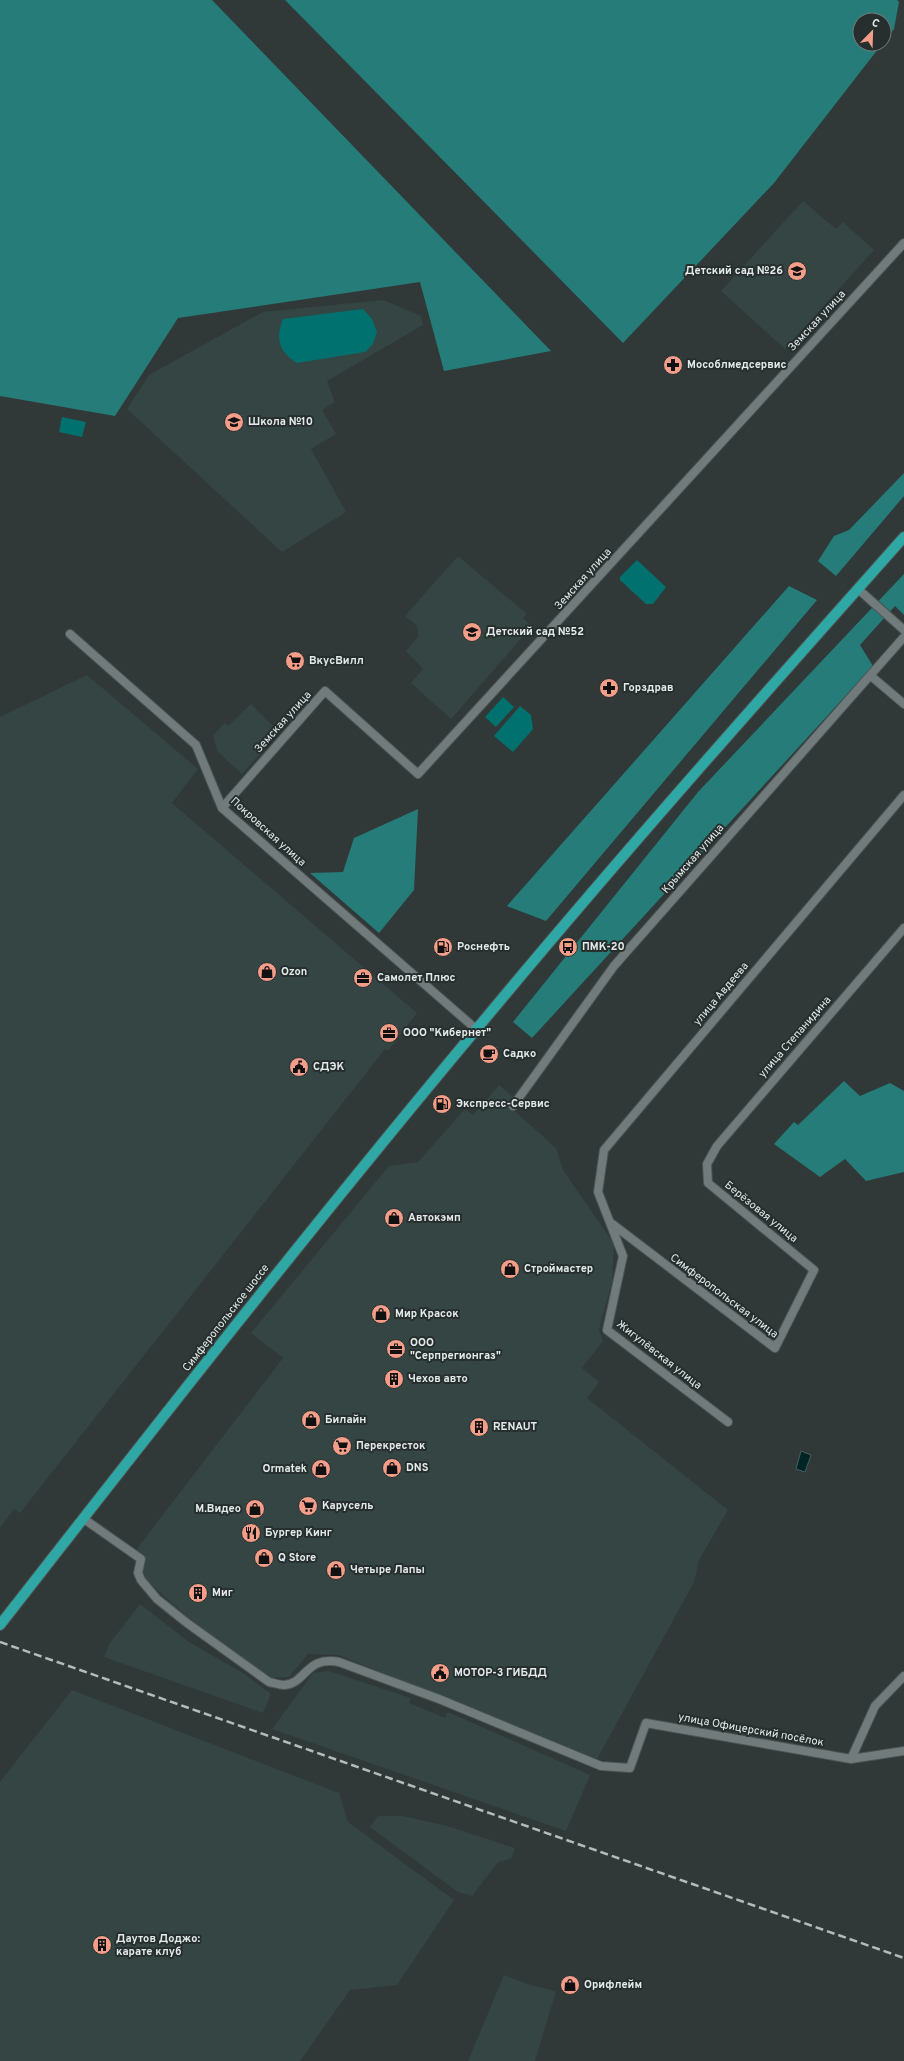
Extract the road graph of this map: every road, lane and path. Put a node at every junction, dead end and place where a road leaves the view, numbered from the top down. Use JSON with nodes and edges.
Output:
{"nodes":[{"id":1,"x":904,"y":243,"type":"edge"},
{"id":2,"x":904,"y":537,"type":"edge"},
{"id":3,"x":858,"y":589,"type":"junction"},
{"id":4,"x":904,"y":630,"type":"edge"},
{"id":5,"x":70,"y":634,"type":"dead end"},
{"id":6,"x":904,"y":637,"type":"edge"},
{"id":7,"x":871,"y":676,"type":"junction"},
{"id":8,"x":904,"y":704,"type":"edge"},
{"id":9,"x":904,"y":795,"type":"edge"},
{"id":10,"x":222,"y":808,"type":"junction"},
{"id":11,"x":904,"y":928,"type":"edge"},
{"id":12,"x":476,"y":1029,"type":"junction"},
{"id":13,"x":513,"y":1106,"type":"dead end"},
{"id":14,"x":707,"y":1164,"type":"joint"},
{"id":15,"x":610,"y":1223,"type":"junction"},
{"id":16,"x":814,"y":1270,"type":"joint"},
{"id":17,"x":728,"y":1422,"type":"dead end"},
{"id":18,"x":84,"y":1519,"type":"junction"},
{"id":19,"x":0,"y":1625,"type":"edge"},
{"id":20,"x":904,"y":1676,"type":"edge"},
{"id":21,"x":904,"y":1751,"type":"edge"},
{"id":22,"x":851,"y":1759,"type":"junction"}],
"edges":[{"from":1,"to":10,"type":"street","name":"Земская улица"},
{"from":2,"to":3,"type":"main road","name":"Симферопольское шоссе"},
{"from":3,"to":4,"type":"street"},
{"from":3,"to":12,"type":"main road","name":"Симферопольское шоссе"},
{"from":5,"to":10,"type":"street","name":"Покровская улица"},
{"from":6,"to":7,"type":"street","name":"Крымская улица"},
{"from":7,"to":8,"type":"street"},
{"from":7,"to":13,"type":"street","name":"Крымская улица"},
{"from":9,"to":15,"type":"street","name":"улица Авдеева"},
{"from":10,"to":12,"type":"street","name":"Покровская улица"},
{"from":11,"to":14,"type":"street","name":"улица Степанидина"},
{"from":12,"to":18,"type":"main road","name":"Симферопольское шоссе"},
{"from":14,"to":16,"type":"street","name":"Берёзовая улица"},
{"from":15,"to":16,"type":"street","name":"Симферопольская улица"},
{"from":15,"to":17,"type":"street","name":"Жигулёвская улица"},
{"from":18,"to":19,"type":"main road","name":"Симферопольское шоссе"},
{"from":18,"to":22,"type":"street","name":"улица Офицерский посёлок"},
{"from":20,"to":22,"type":"street"},
{"from":21,"to":22,"type":"street","name":"улица Офицерский посёлок"}]}
